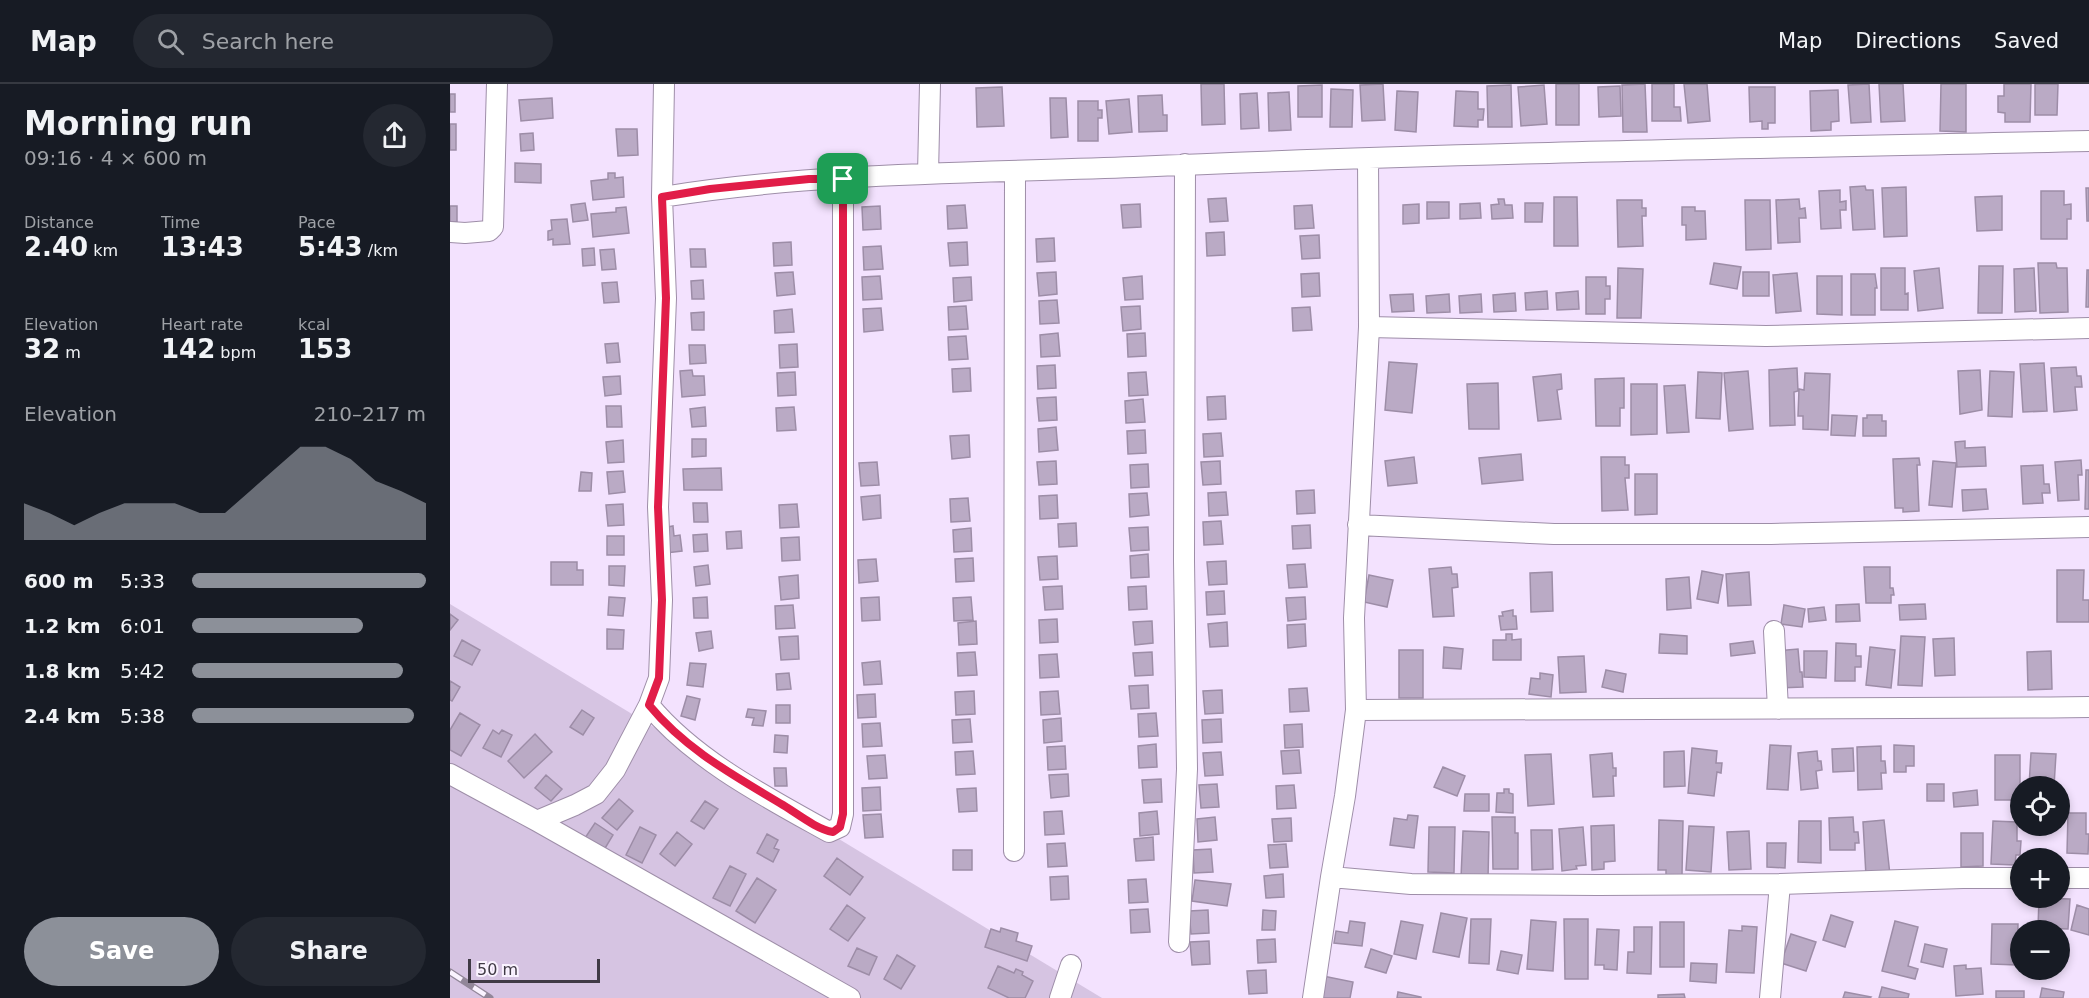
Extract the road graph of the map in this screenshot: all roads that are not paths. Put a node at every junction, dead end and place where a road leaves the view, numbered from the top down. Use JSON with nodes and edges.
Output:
{"nodes":[{"id":1,"x":497,"y":84,"type":"edge"},
{"id":2,"x":664,"y":84,"type":"edge"},
{"id":3,"x":930,"y":84,"type":"edge"},
{"id":4,"x":2089,"y":141,"type":"edge"},
{"id":5,"x":1368,"y":159,"type":"junction"},
{"id":6,"x":1185,"y":165,"type":"junction"},
{"id":7,"x":1015,"y":172,"type":"junction"},
{"id":8,"x":927,"y":174,"type":"junction"},
{"id":9,"x":843,"y":179,"type":"junction"},
{"id":10,"x":662,"y":197,"type":"junction"},
{"id":11,"x":450,"y":232,"type":"edge"},
{"id":12,"x":1369,"y":327,"type":"junction"},
{"id":13,"x":2089,"y":328,"type":"edge"},
{"id":14,"x":1358,"y":525,"type":"junction"},
{"id":15,"x":2089,"y":527,"type":"edge"},
{"id":16,"x":1774,"y":631,"type":"dead end"},
{"id":17,"x":649,"y":705,"type":"junction"},
{"id":18,"x":2089,"y":707,"type":"edge"},
{"id":19,"x":1778,"y":709,"type":"junction"},
{"id":20,"x":1356,"y":710,"type":"junction"},
{"id":21,"x":450,"y":774,"type":"edge"},
{"id":22,"x":537,"y":821,"type":"junction"},
{"id":23,"x":1014,"y":850,"type":"dead end"},
{"id":24,"x":1331,"y":877,"type":"junction"},
{"id":25,"x":2010,"y":878,"type":"edge"},
{"id":26,"x":2070,"y":878,"type":"edge"},
{"id":27,"x":2089,"y":878,"type":"edge"},
{"id":28,"x":1780,"y":884,"type":"junction"},
{"id":29,"x":1179,"y":942,"type":"dead end"},
{"id":30,"x":1071,"y":966,"type":"dead end"},
{"id":31,"x":850,"y":998,"type":"edge"},
{"id":32,"x":1060,"y":998,"type":"edge"},
{"id":33,"x":1313,"y":998,"type":"edge"},
{"id":34,"x":1770,"y":998,"type":"edge"}],
"edges":[{"from":1,"to":11,"type":"street"},
{"from":2,"to":10,"type":"street"},
{"from":3,"to":8,"type":"street"},
{"from":4,"to":5,"type":"street"},
{"from":5,"to":6,"type":"street"},
{"from":5,"to":12,"type":"street"},
{"from":6,"to":7,"type":"street"},
{"from":6,"to":29,"type":"street"},
{"from":7,"to":8,"type":"street"},
{"from":7,"to":23,"type":"street"},
{"from":8,"to":9,"type":"street"},
{"from":9,"to":10,"type":"street"},
{"from":9,"to":17,"type":"street"},
{"from":10,"to":17,"type":"street"},
{"from":12,"to":13,"type":"street"},
{"from":12,"to":14,"type":"street"},
{"from":14,"to":15,"type":"street"},
{"from":14,"to":20,"type":"street"},
{"from":16,"to":19,"type":"street"},
{"from":17,"to":22,"type":"street"},
{"from":18,"to":19,"type":"street"},
{"from":19,"to":20,"type":"street"},
{"from":20,"to":24,"type":"street"},
{"from":21,"to":22,"type":"street"},
{"from":22,"to":31,"type":"street"},
{"from":24,"to":28,"type":"street"},
{"from":24,"to":33,"type":"street"},
{"from":25,"to":28,"type":"street"},
{"from":26,"to":27,"type":"street"},
{"from":28,"to":34,"type":"street"},
{"from":30,"to":32,"type":"street"}]}
